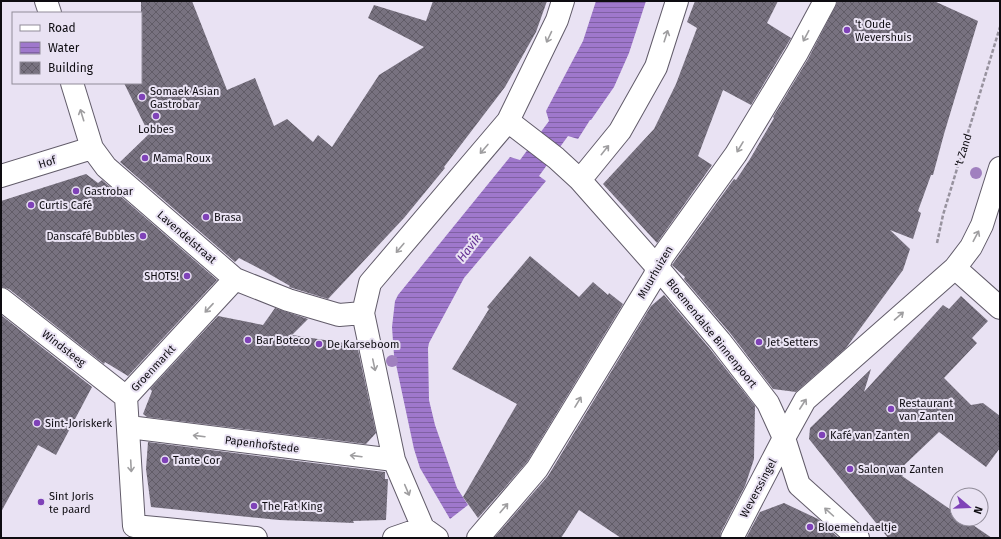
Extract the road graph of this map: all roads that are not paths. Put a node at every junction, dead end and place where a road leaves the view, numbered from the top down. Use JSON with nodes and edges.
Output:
{"nodes":[{"id":1,"x":46,"y":1,"type":"edge"},
{"id":2,"x":563,"y":1,"type":"edge"},
{"id":3,"x":677,"y":1,"type":"edge"},
{"id":4,"x":825,"y":1,"type":"edge"},
{"id":5,"x":50,"y":12,"type":"edge"},
{"id":6,"x":72,"y":84,"type":"edge"},
{"id":7,"x":508,"y":121,"type":"junction"},
{"id":8,"x":92,"y":148,"type":"junction"},
{"id":9,"x":1000,"y":168,"type":"edge"},
{"id":10,"x":1,"y":176,"type":"edge"},
{"id":11,"x":580,"y":180,"type":"junction"},
{"id":12,"x":658,"y":268,"type":"junction"},
{"id":13,"x":954,"y":268,"type":"junction"},
{"id":14,"x":235,"y":279,"type":"junction"},
{"id":15,"x":1,"y":299,"type":"edge"},
{"id":16,"x":1000,"y":308,"type":"edge"},
{"id":17,"x":363,"y":313,"type":"junction"},
{"id":18,"x":126,"y":397,"type":"junction"},
{"id":19,"x":129,"y":427,"type":"junction"},
{"id":20,"x":784,"y":438,"type":"junction"},
{"id":21,"x":394,"y":460,"type":"junction"},
{"id":22,"x":130,"y":532,"type":"edge"},
{"id":23,"x":430,"y":533,"type":"edge"},
{"id":24,"x":168,"y":534,"type":"edge"},
{"id":25,"x":256,"y":538,"type":"edge"},
{"id":26,"x":394,"y":538,"type":"edge"},
{"id":27,"x":478,"y":538,"type":"edge"},
{"id":28,"x":732,"y":538,"type":"edge"},
{"id":29,"x":858,"y":538,"type":"edge"}],
"edges":[{"from":1,"to":5,"type":"street"},
{"from":2,"to":7,"type":"street","one_way":true},
{"from":11,"to":3,"type":"street","one_way":true},
{"from":4,"to":12,"type":"street","name":"Muurhuizen","one_way":true},
{"from":8,"to":6,"type":"street","name":"Lavendelstraat","one_way":true},
{"from":7,"to":11,"type":"street","name":"Bloemendalse Binnenpoort"},
{"from":7,"to":17,"type":"street","one_way":true},
{"from":8,"to":10,"type":"street","name":"Hof"},
{"from":8,"to":14,"type":"street","name":"Lavendelstraat"},
{"from":13,"to":9,"type":"street","one_way":true},
{"from":11,"to":12,"type":"street","name":"Bloemendalse Binnenpoort"},
{"from":12,"to":20,"type":"street","name":"Bloemendalse Binnenpoort"},
{"from":27,"to":12,"type":"street","name":"Muurhuizen","one_way":true},
{"from":13,"to":16,"type":"street"},
{"from":20,"to":13,"type":"street","one_way":true},
{"from":14,"to":17,"type":"street","name":"Lavendelstraat"},
{"from":14,"to":18,"type":"street","name":"Groenmarkt","one_way":true},
{"from":15,"to":18,"type":"street","name":"Windsteeg"},
{"from":17,"to":21,"type":"street","one_way":true},
{"from":18,"to":19,"type":"street","name":"Groenmarkt"},
{"from":21,"to":19,"type":"street","name":"Papenhofstede","one_way":true},
{"from":19,"to":22,"type":"street","name":"Groenmarkt","one_way":true},
{"from":20,"to":28,"type":"street","name":"Weverssingel"},
{"from":29,"to":20,"type":"street","name":"Bloemendalse Binnenpoort","one_way":true},
{"from":21,"to":23,"type":"street","one_way":true},
{"from":22,"to":24,"type":"street","name":"Groenmarkt"},
{"from":23,"to":26,"type":"street"},
{"from":24,"to":25,"type":"street","name":"Groenmarkt"}]}
